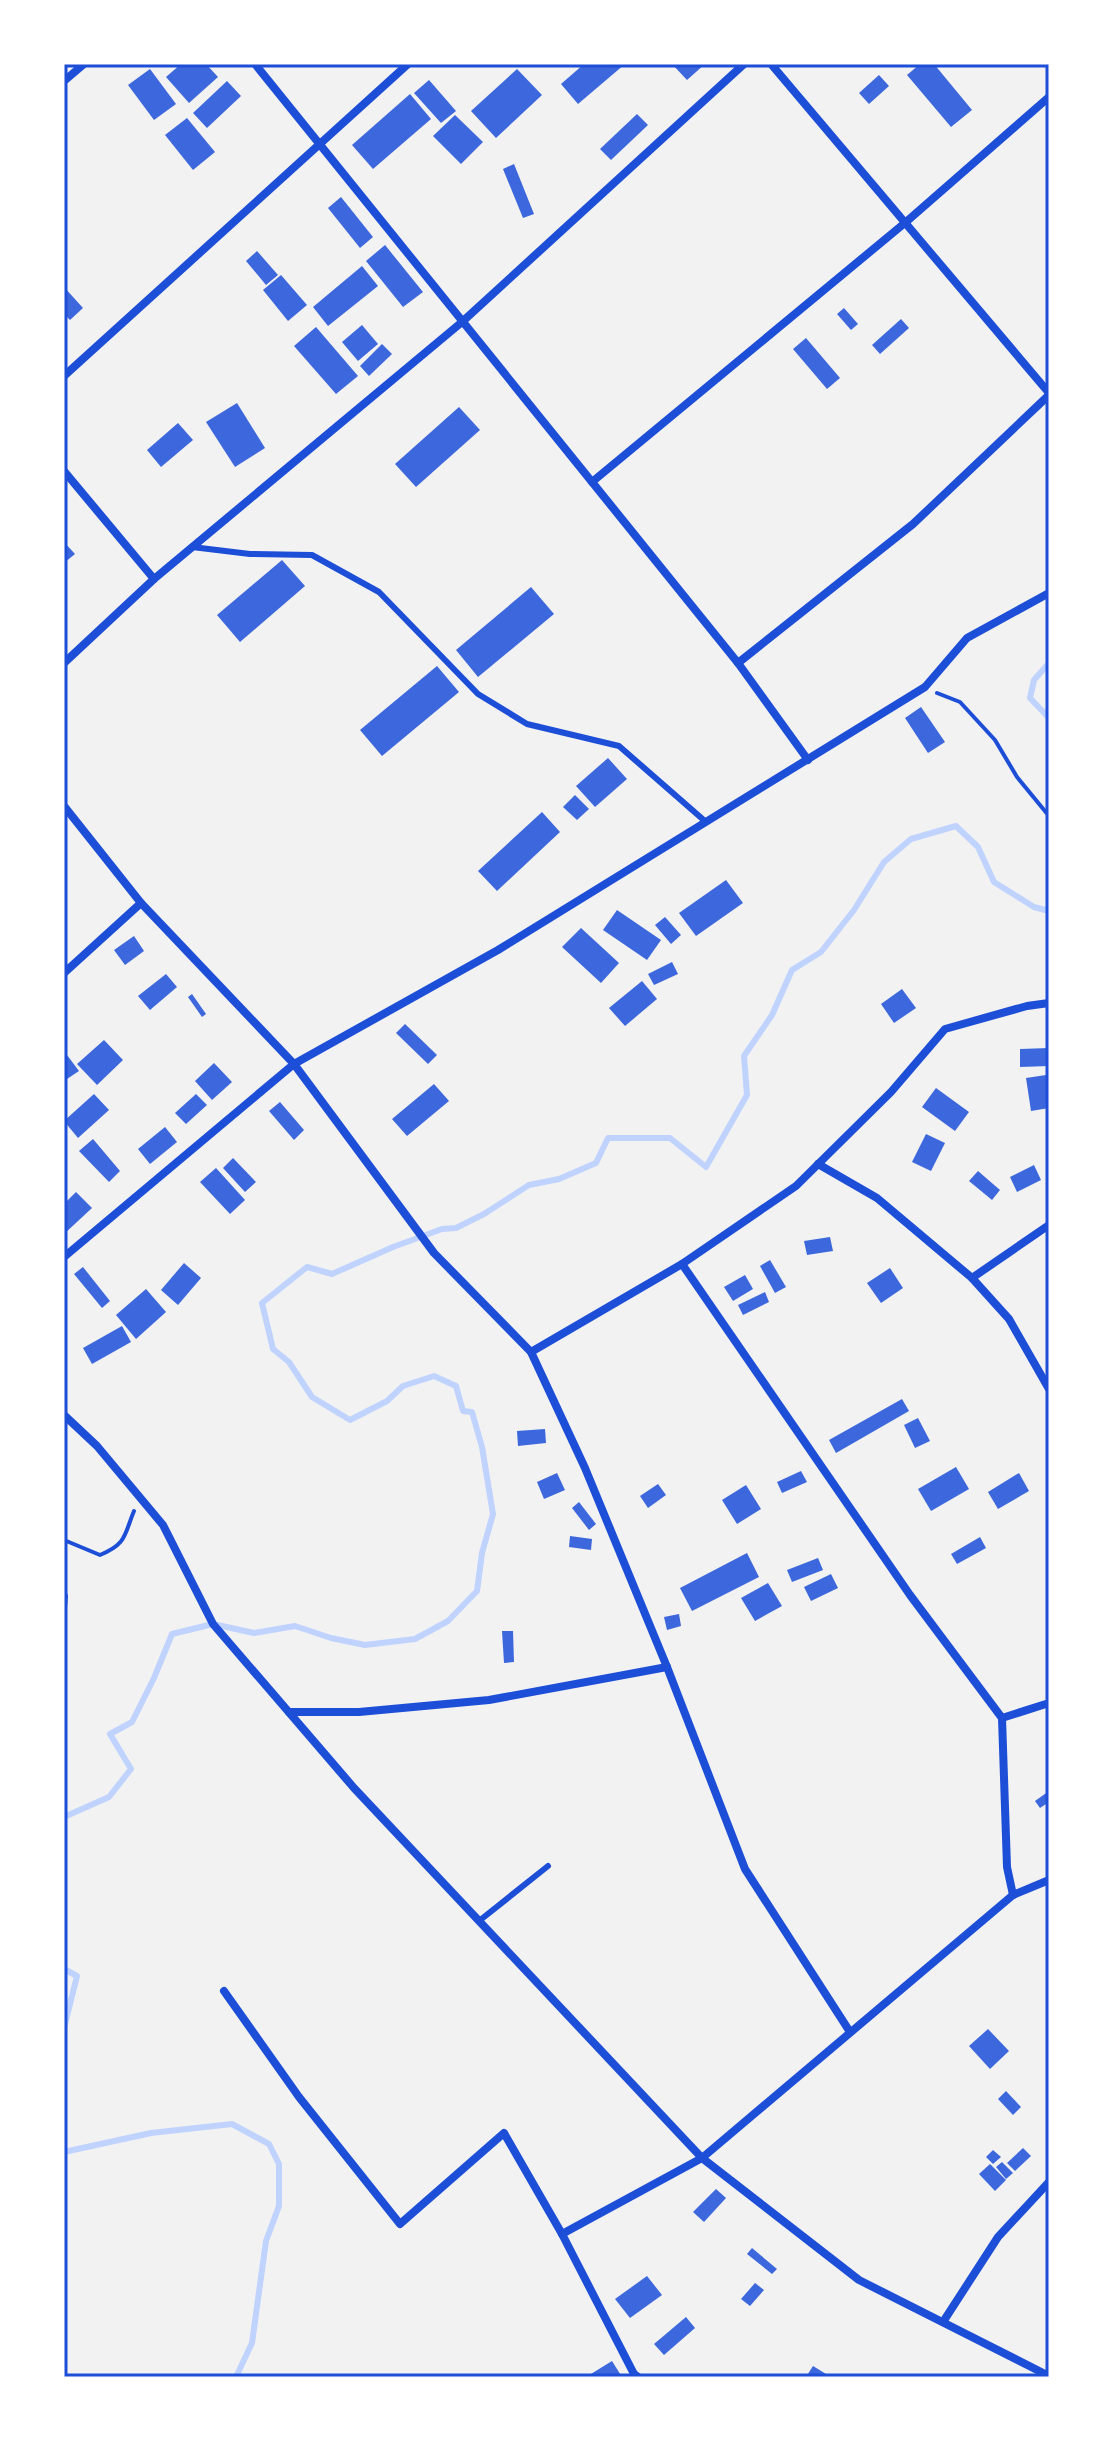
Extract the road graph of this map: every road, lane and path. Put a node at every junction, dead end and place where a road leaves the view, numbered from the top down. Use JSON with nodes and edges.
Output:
{"nodes":[{"id":1,"x":84,"y":64,"type":"edge"},
{"id":2,"x":255,"y":64,"type":"edge"},
{"id":3,"x":408,"y":64,"type":"edge"},
{"id":4,"x":744,"y":64,"type":"edge"},
{"id":5,"x":771,"y":64,"type":"edge"},
{"id":6,"x":64,"y":81,"type":"edge"},
{"id":7,"x":1049,"y":97,"type":"edge"},
{"id":8,"x":320,"y":143,"type":"junction"},
{"id":9,"x":906,"y":222,"type":"junction"},
{"id":10,"x":462,"y":322,"type":"junction"},
{"id":11,"x":64,"y":376,"type":"edge"},
{"id":12,"x":1049,"y":394,"type":"edge"},
{"id":13,"x":64,"y":471,"type":"edge"},
{"id":14,"x":592,"y":482,"type":"junction"},
{"id":15,"x":192,"y":547,"type":"junction"},
{"id":16,"x":154,"y":579,"type":"junction"},
{"id":17,"x":1049,"y":593,"type":"edge"},
{"id":18,"x":64,"y":663,"type":"edge"},
{"id":19,"x":738,"y":663,"type":"junction"},
{"id":20,"x":925,"y":687,"type":"junction"},
{"id":21,"x":808,"y":760,"type":"junction"},
{"id":22,"x":64,"y":806,"type":"edge"},
{"id":23,"x":1049,"y":816,"type":"edge"},
{"id":24,"x":706,"y":822,"type":"junction"},
{"id":25,"x":141,"y":903,"type":"junction"},
{"id":26,"x":64,"y":973,"type":"edge"},
{"id":27,"x":1049,"y":1003,"type":"edge"},
{"id":28,"x":294,"y":1064,"type":"junction"},
{"id":29,"x":818,"y":1164,"type":"junction"},
{"id":30,"x":1049,"y":1225,"type":"edge"},
{"id":31,"x":64,"y":1257,"type":"edge"},
{"id":32,"x":682,"y":1264,"type":"junction"},
{"id":33,"x":972,"y":1278,"type":"junction"},
{"id":34,"x":531,"y":1352,"type":"junction"},
{"id":35,"x":1049,"y":1389,"type":"edge"},
{"id":36,"x":64,"y":1415,"type":"edge"},
{"id":37,"x":140,"y":1498,"type":"junction"},
{"id":38,"x":64,"y":1540,"type":"edge"},
{"id":39,"x":64,"y":1591,"type":"edge"},
{"id":40,"x":64,"y":1620,"type":"edge"},
{"id":41,"x":667,"y":1667,"type":"junction"},
{"id":42,"x":1049,"y":1703,"type":"edge"},
{"id":43,"x":289,"y":1712,"type":"junction"},
{"id":44,"x":1002,"y":1718,"type":"junction"},
{"id":45,"x":548,"y":1866,"type":"dead end"},
{"id":46,"x":1049,"y":1880,"type":"edge"},
{"id":47,"x":1013,"y":1895,"type":"junction"},
{"id":48,"x":479,"y":1921,"type":"junction"},
{"id":49,"x":224,"y":1991,"type":"dead end"},
{"id":50,"x":850,"y":2032,"type":"junction"},
{"id":51,"x":702,"y":2158,"type":"junction"},
{"id":52,"x":1049,"y":2182,"type":"edge"},
{"id":53,"x":562,"y":2234,"type":"junction"},
{"id":54,"x":943,"y":2322,"type":"junction"},
{"id":55,"x":1049,"y":2376,"type":"edge"},
{"id":56,"x":638,"y":2377,"type":"edge"}],
"edges":[{"from":1,"to":6,"type":"street"},
{"from":2,"to":8,"type":"street"},
{"from":3,"to":8,"type":"street"},
{"from":4,"to":10,"type":"street"},
{"from":5,"to":9,"type":"street"},
{"from":7,"to":9,"type":"street"},
{"from":8,"to":10,"type":"street"},
{"from":8,"to":11,"type":"street"},
{"from":9,"to":12,"type":"street"},
{"from":9,"to":14,"type":"street"},
{"from":10,"to":14,"type":"street"},
{"from":10,"to":15,"type":"street"},
{"from":12,"to":19,"type":"street"},
{"from":13,"to":16,"type":"street"},
{"from":14,"to":19,"type":"street"},
{"from":15,"to":16,"type":"street"},
{"from":15,"to":24,"type":"lane"},
{"from":16,"to":18,"type":"street"},
{"from":17,"to":20,"type":"street"},
{"from":19,"to":21,"type":"street"},
{"from":20,"to":21,"type":"street"},
{"from":20,"to":23,"type":"path"},
{"from":21,"to":24,"type":"street"},
{"from":22,"to":25,"type":"street"},
{"from":24,"to":28,"type":"street"},
{"from":25,"to":26,"type":"street"},
{"from":25,"to":28,"type":"street"},
{"from":27,"to":29,"type":"street"},
{"from":28,"to":31,"type":"street"},
{"from":28,"to":34,"type":"street"},
{"from":29,"to":32,"type":"street"},
{"from":29,"to":33,"type":"street"},
{"from":30,"to":33,"type":"street"},
{"from":32,"to":34,"type":"street"},
{"from":32,"to":44,"type":"street"},
{"from":33,"to":35,"type":"street"},
{"from":34,"to":41,"type":"street"},
{"from":36,"to":37,"type":"street"},
{"from":37,"to":38,"type":"path"},
{"from":37,"to":43,"type":"street"},
{"from":39,"to":40,"type":"path"},
{"from":41,"to":43,"type":"street"},
{"from":41,"to":50,"type":"street"},
{"from":42,"to":44,"type":"street"},
{"from":43,"to":48,"type":"street"},
{"from":44,"to":47,"type":"street"},
{"from":45,"to":48,"type":"lane"},
{"from":46,"to":47,"type":"street"},
{"from":47,"to":50,"type":"street"},
{"from":48,"to":51,"type":"street"},
{"from":49,"to":53,"type":"street"},
{"from":50,"to":51,"type":"street"},
{"from":51,"to":53,"type":"street"},
{"from":51,"to":54,"type":"street"},
{"from":52,"to":54,"type":"street"},
{"from":53,"to":56,"type":"street"},
{"from":54,"to":55,"type":"street"}]}
